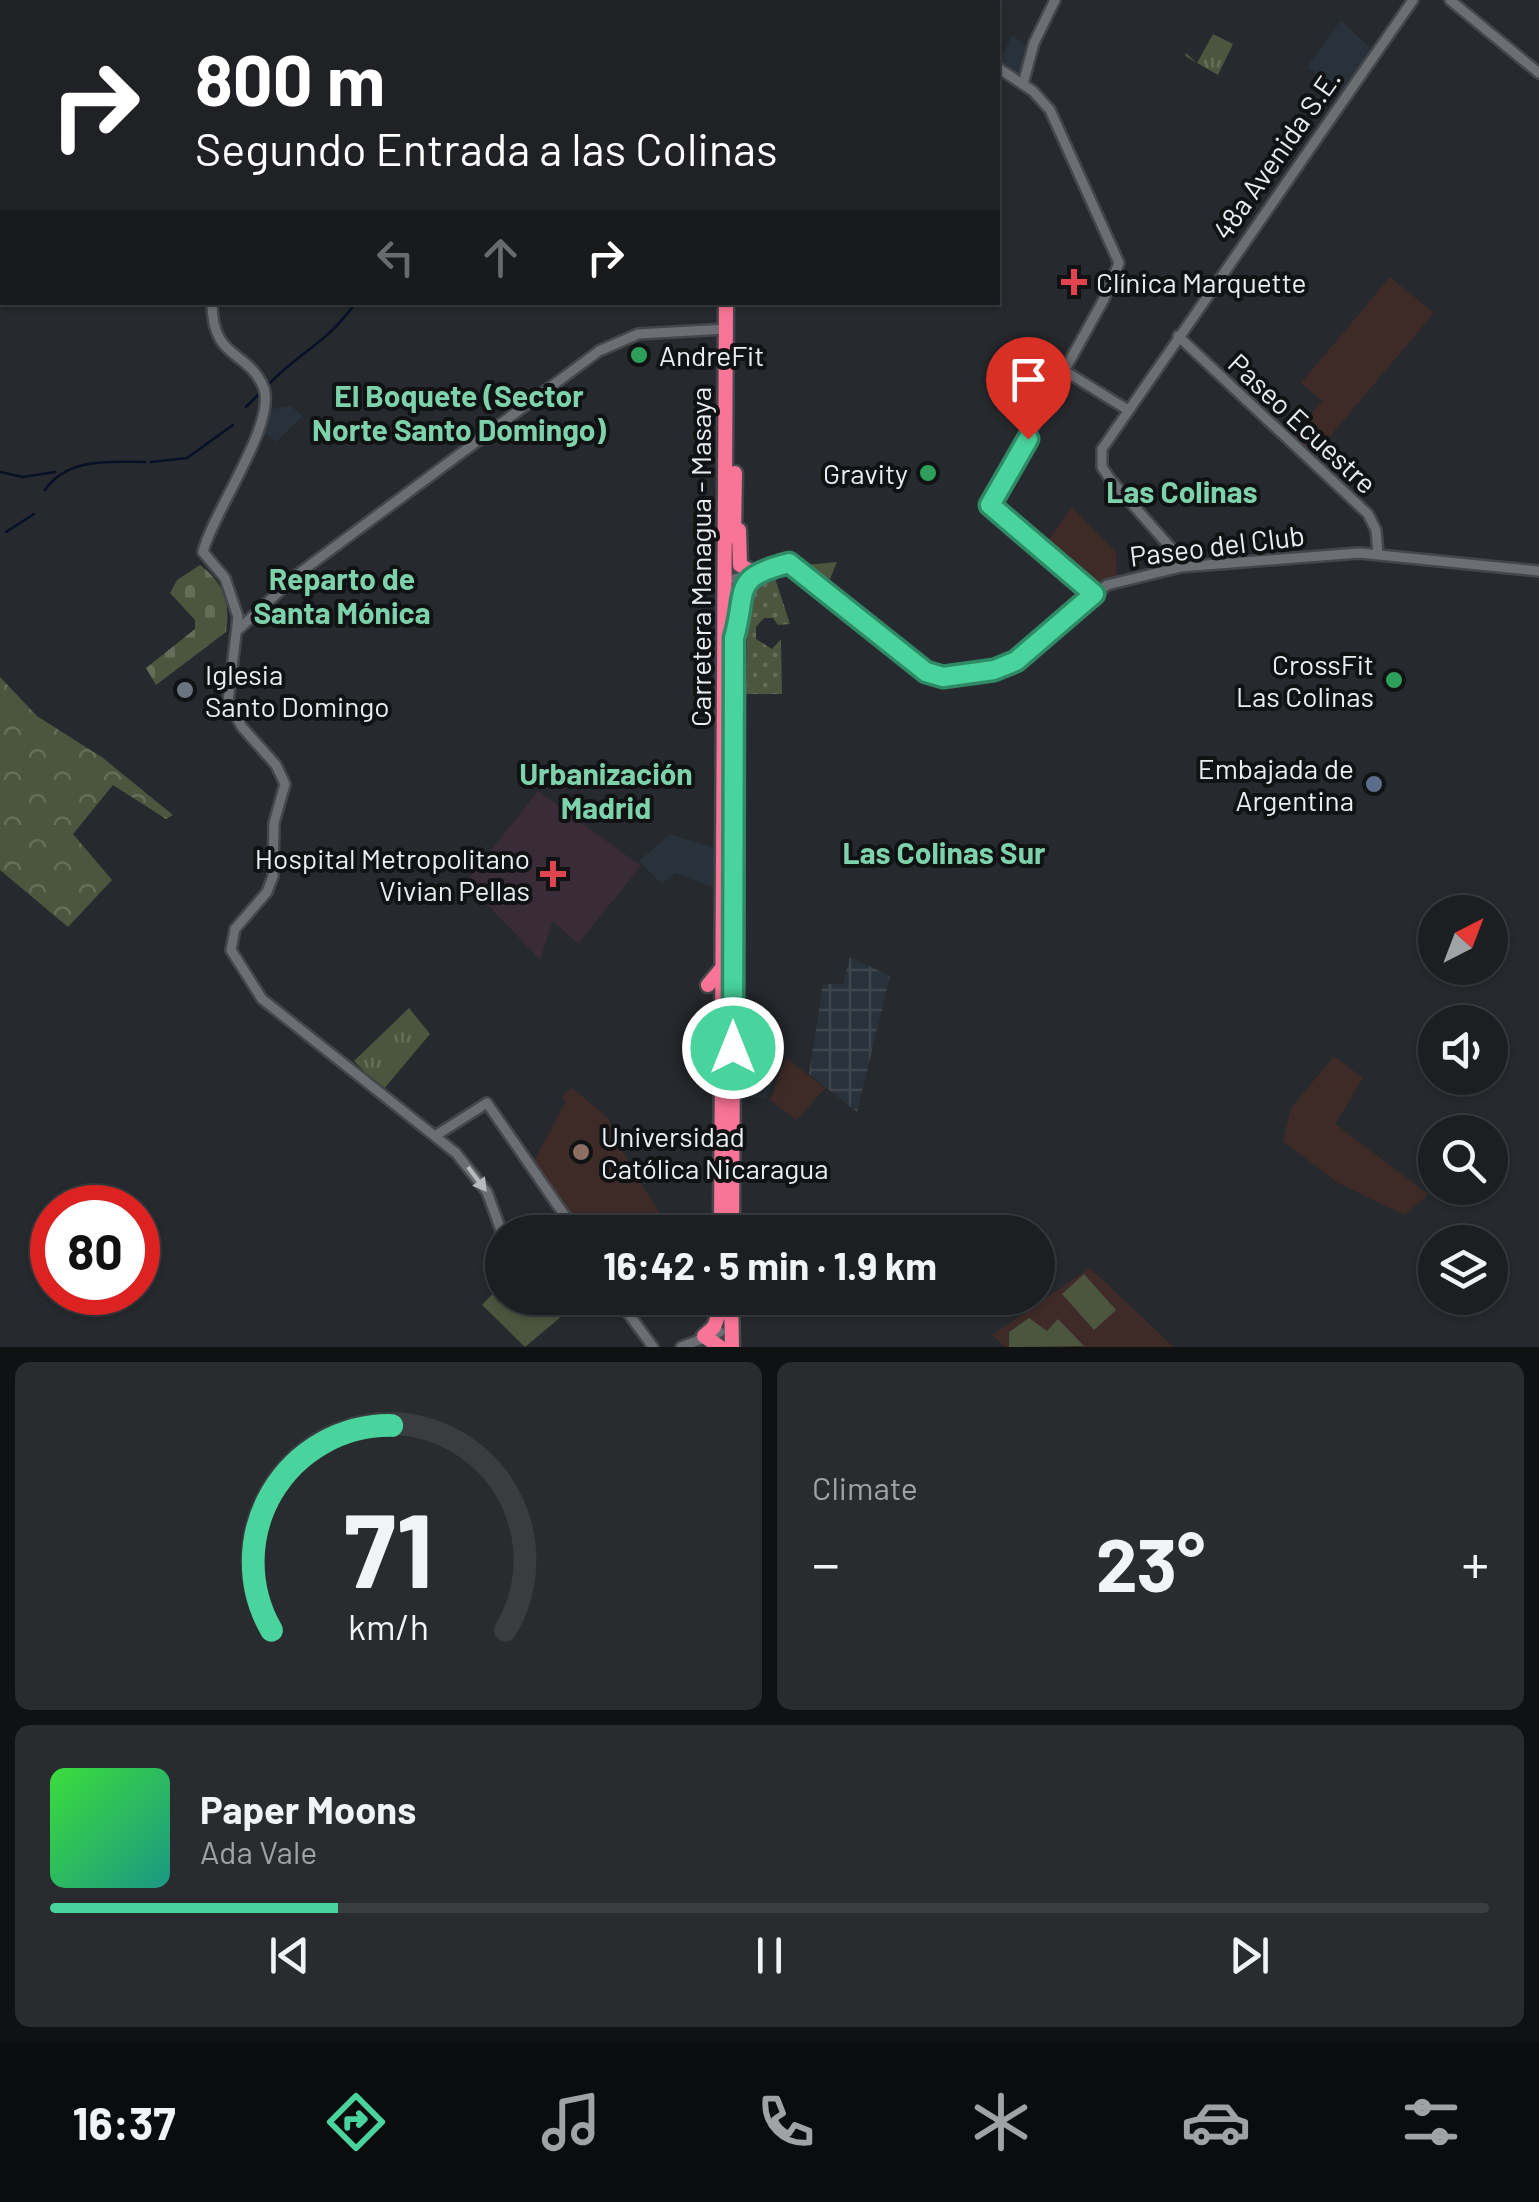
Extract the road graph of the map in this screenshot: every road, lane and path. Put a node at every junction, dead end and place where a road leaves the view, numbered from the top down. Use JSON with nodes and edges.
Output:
{"nodes":[{"id":1,"x":1055,"y":0,"type":"edge"},
{"id":2,"x":1412,"y":0,"type":"edge"},
{"id":3,"x":1450,"y":0,"type":"edge"},
{"id":4,"x":1000,"y":69,"type":"edge"},
{"id":5,"x":1539,"y":73,"type":"edge"},
{"id":6,"x":1023,"y":84,"type":"junction"},
{"id":7,"x":213,"y":305,"type":"edge"},
{"id":8,"x":726,"y":305,"type":"edge"},
{"id":9,"x":736,"y":305,"type":"edge"},
{"id":10,"x":726,"y":329,"type":"junction"},
{"id":11,"x":1178,"y":336,"type":"junction"},
{"id":12,"x":1065,"y":371,"type":"junction"},
{"id":13,"x":1128,"y":410,"type":"junction"},
{"id":14,"x":730,"y":509,"type":"junction"},
{"id":15,"x":1378,"y":554,"type":"junction"},
{"id":16,"x":1181,"y":567,"type":"junction"},
{"id":17,"x":1539,"y":570,"type":"edge"},
{"id":18,"x":754,"y":574,"type":"junction"},
{"id":19,"x":734,"y":579,"type":"junction"},
{"id":20,"x":1094,"y":594,"type":"junction"},
{"id":21,"x":240,"y":630,"type":"junction"},
{"id":22,"x":729,"y":634,"type":"junction"},
{"id":23,"x":728,"y":962,"type":"junction"},
{"id":24,"x":708,"y":985,"type":"dead end"},
{"id":25,"x":724,"y":992,"type":"junction"},
{"id":26,"x":733,"y":1020,"type":"junction"},
{"id":27,"x":727,"y":1082,"type":"junction"},
{"id":28,"x":435,"y":1136,"type":"junction"},
{"id":29,"x":495,"y":1215,"type":"edge"},
{"id":30,"x":566,"y":1215,"type":"edge"},
{"id":31,"x":722,"y":1215,"type":"edge"},
{"id":32,"x":731,"y":1215,"type":"edge"},
{"id":33,"x":629,"y":1315,"type":"edge"},
{"id":34,"x":720,"y":1315,"type":"edge"},
{"id":35,"x":724,"y":1315,"type":"edge"},
{"id":36,"x":727,"y":1315,"type":"edge"},
{"id":37,"x":704,"y":1336,"type":"junction"},
{"id":38,"x":720,"y":1342,"type":"edge"},
{"id":39,"x":653,"y":1347,"type":"edge"},
{"id":40,"x":682,"y":1347,"type":"edge"},
{"id":41,"x":730,"y":1347,"type":"edge"}],
"edges":[{"from":1,"to":6,"type":"street"},
{"from":2,"to":11,"type":"street","name":"48a Avenida S.E."},
{"from":3,"to":5,"type":"street"},
{"from":4,"to":6,"type":"street"},
{"from":6,"to":12,"type":"street"},
{"from":7,"to":21,"type":"street"},
{"from":8,"to":10,"type":"highway","name":"Carretera Managua - Masaya"},
{"from":9,"to":14,"type":"highway","name":"Carretera Managua - Masaya"},
{"from":10,"to":14,"type":"highway","name":"Carretera Managua - Masaya"},
{"from":10,"to":21,"type":"street"},
{"from":11,"to":13,"type":"street","name":"48a Avenida S.E."},
{"from":11,"to":15,"type":"street","name":"Paseo Ecuestre"},
{"from":12,"to":13,"type":"street"},
{"from":12,"to":20,"type":"street"},
{"from":13,"to":16,"type":"street","name":"48a Avenida S.E."},
{"from":14,"to":18,"type":"highway"},
{"from":14,"to":19,"type":"highway","name":"Carretera Managua - Masaya"},
{"from":14,"to":22,"type":"highway","name":"Carretera Managua - Masaya"},
{"from":15,"to":16,"type":"street","name":"Paseo del Club"},
{"from":15,"to":17,"type":"street","name":"Paseo del Club"},
{"from":16,"to":20,"type":"street","name":"Paseo del Club"},
{"from":18,"to":19,"type":"street"},
{"from":18,"to":20,"type":"street","name":"Paseo del Club"},
{"from":18,"to":22,"type":"highway"},
{"from":19,"to":22,"type":"highway","name":"Carretera Managua - Masaya"},
{"from":21,"to":28,"type":"street"},
{"from":22,"to":23,"type":"highway","name":"Carretera Managua - Masaya"},
{"from":23,"to":24,"type":"highway"},
{"from":23,"to":25,"type":"highway","name":"Carretera Managua - Masaya"},
{"from":23,"to":26,"type":"highway","name":"Carretera Managua - Masaya"},
{"from":25,"to":26,"type":"highway"},
{"from":25,"to":27,"type":"highway","name":"Carretera Managua - Masaya"},
{"from":26,"to":27,"type":"highway","name":"Carretera Managua - Masaya"},
{"from":27,"to":31,"type":"highway","name":"Carretera Managua - Masaya"},
{"from":27,"to":32,"type":"highway","name":"Carretera Managua - Masaya"},
{"from":28,"to":29,"type":"street","one_way":true},
{"from":28,"to":30,"type":"street"},
{"from":33,"to":39,"type":"street"},
{"from":34,"to":37,"type":"highway"},
{"from":35,"to":38,"type":"highway"},
{"from":36,"to":41,"type":"highway"},
{"from":37,"to":38,"type":"highway"},
{"from":37,"to":40,"type":"street"},
{"from":38,"to":41,"type":"highway"}]}
